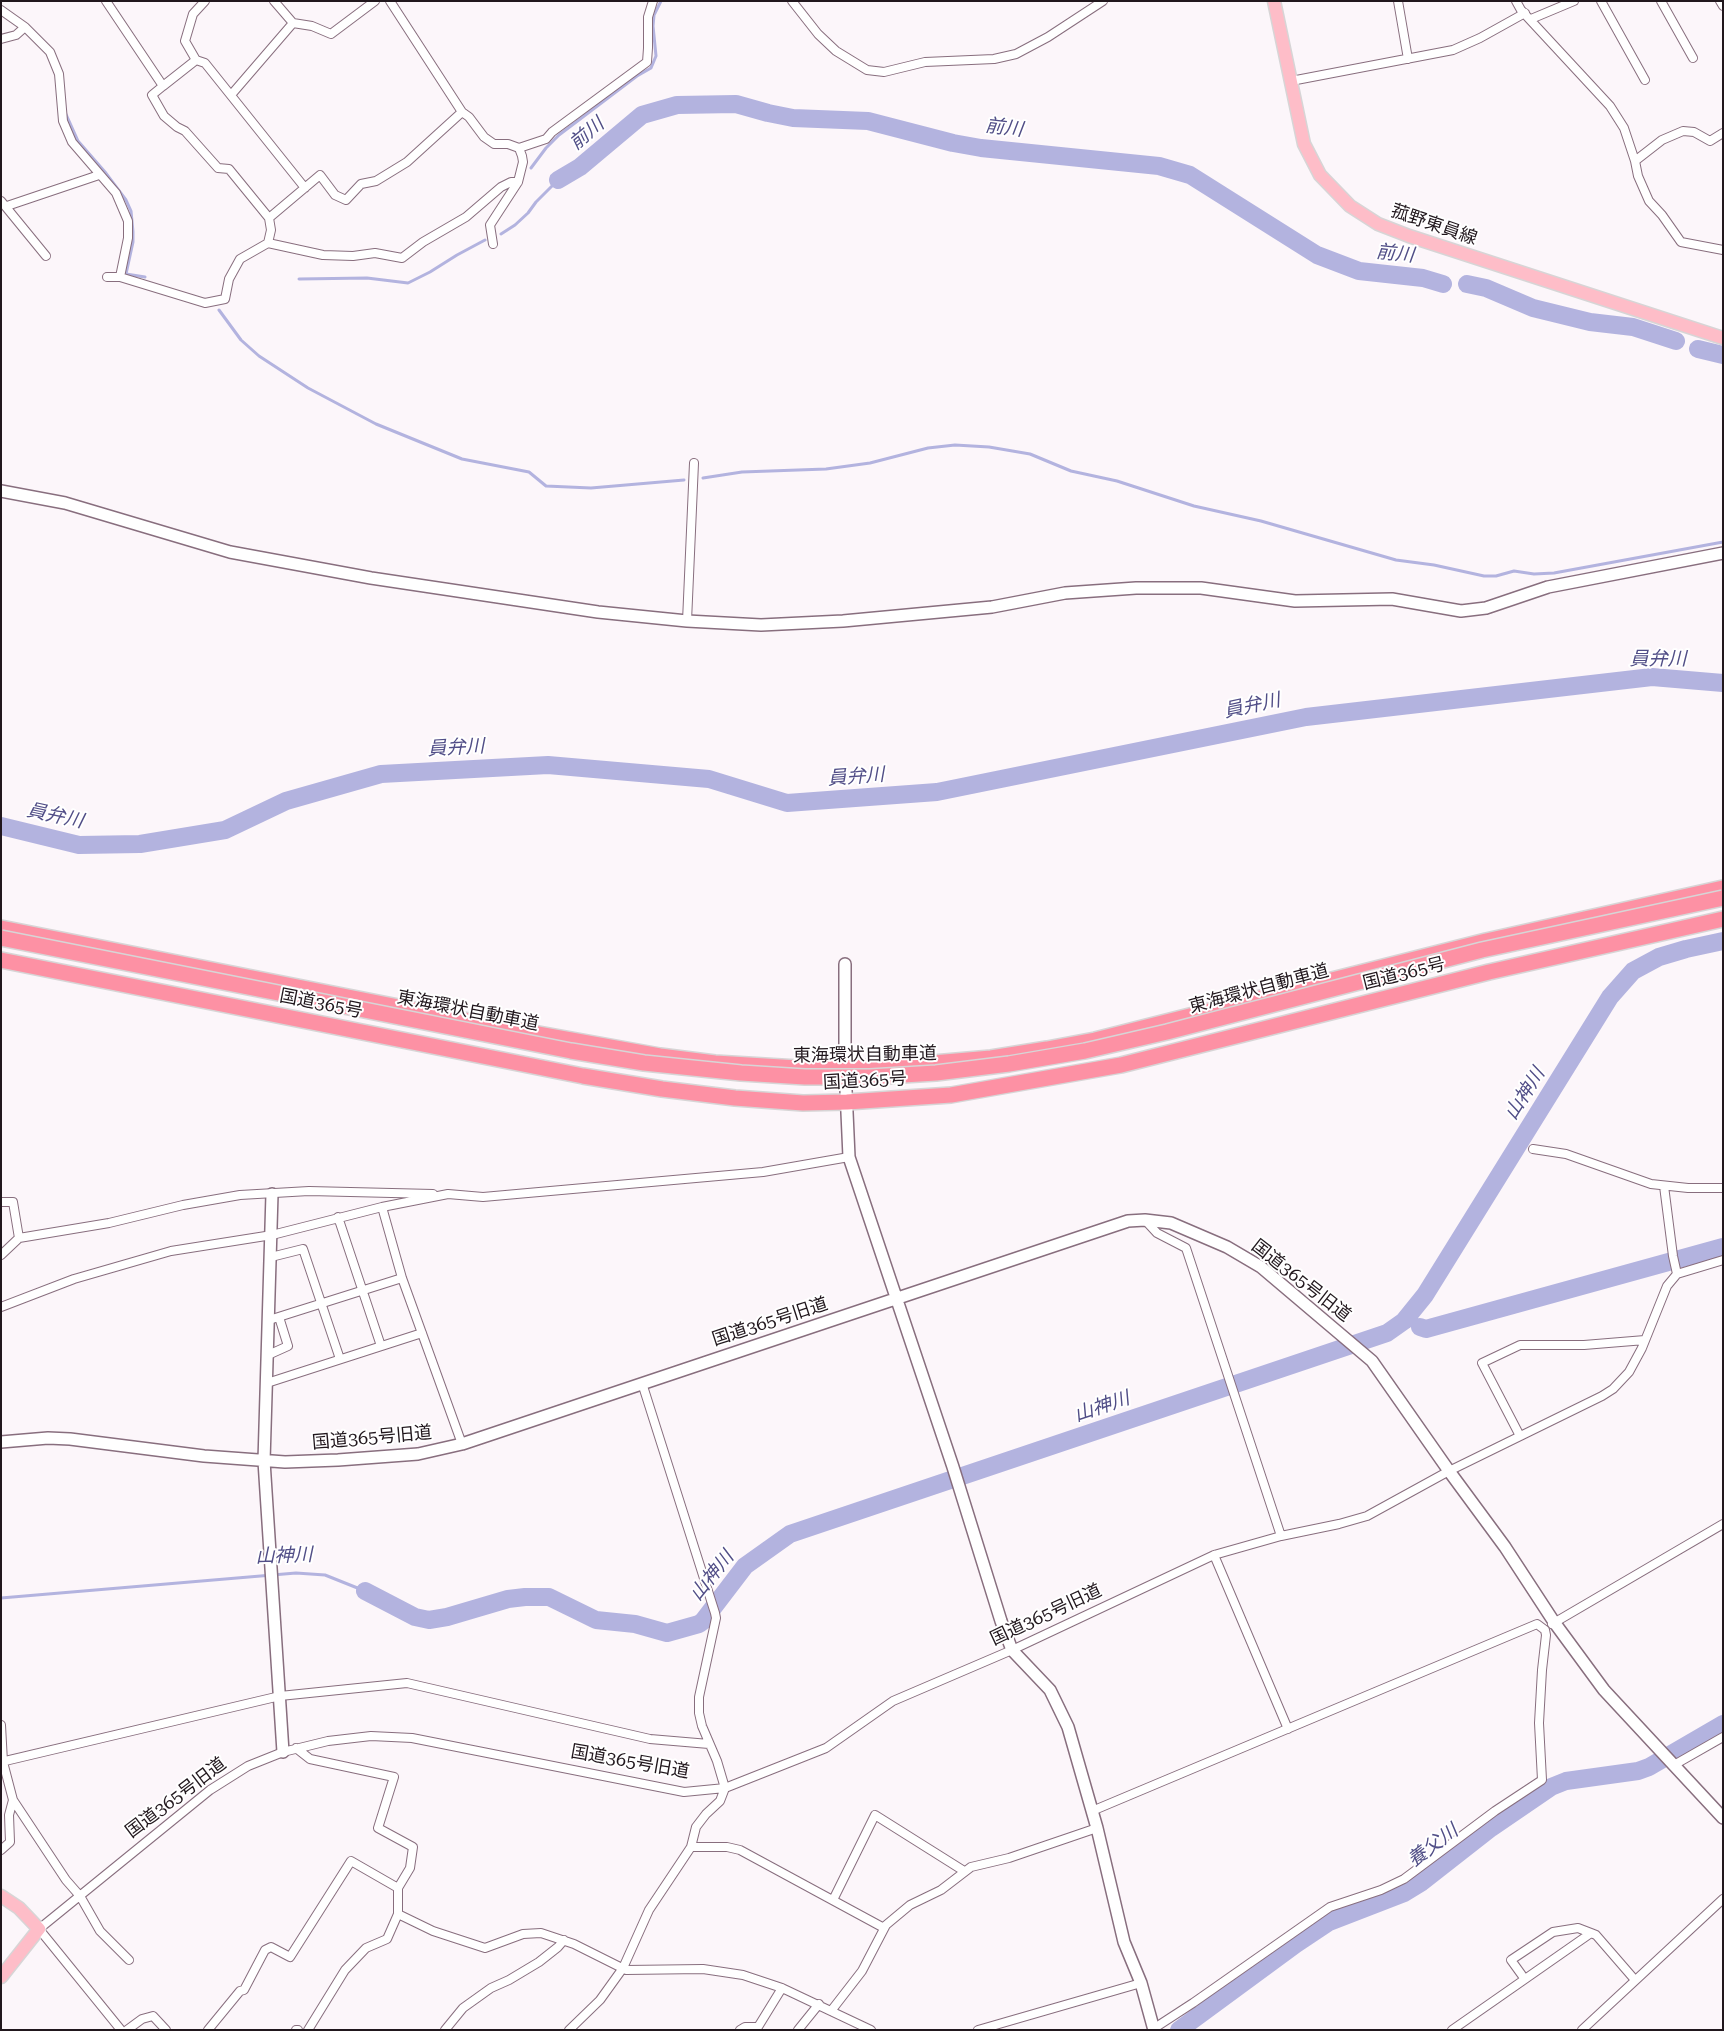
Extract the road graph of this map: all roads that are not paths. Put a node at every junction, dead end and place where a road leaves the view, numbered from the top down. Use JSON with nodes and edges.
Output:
{"nodes":[{"id":1,"x":106,"y":1,"type":"edge"},
{"id":2,"x":205,"y":1,"type":"edge"},
{"id":3,"x":274,"y":1,"type":"edge"},
{"id":4,"x":375,"y":1,"type":"edge"},
{"id":5,"x":390,"y":1,"type":"edge"},
{"id":6,"x":653,"y":1,"type":"edge"},
{"id":7,"x":792,"y":1,"type":"edge"},
{"id":8,"x":1103,"y":1,"type":"edge"},
{"id":9,"x":1274,"y":1,"type":"edge"},
{"id":10,"x":1398,"y":1,"type":"edge"},
{"id":11,"x":1516,"y":1,"type":"edge"},
{"id":12,"x":1574,"y":1,"type":"edge"},
{"id":13,"x":1601,"y":1,"type":"edge"},
{"id":14,"x":1661,"y":1,"type":"edge"},
{"id":15,"x":1720,"y":1,"type":"edge"},
{"id":16,"x":1723,"y":6,"type":"edge"},
{"id":17,"x":1,"y":10,"type":"edge"},
{"id":18,"x":1525,"y":13,"type":"junction"},
{"id":19,"x":1531,"y":19,"type":"junction"},
{"id":20,"x":293,"y":24,"type":"junction"},
{"id":21,"x":24,"y":27,"type":"junction"},
{"id":22,"x":1,"y":39,"type":"edge"},
{"id":23,"x":1693,"y":58,"type":"dead end"},
{"id":24,"x":1408,"y":59,"type":"junction"},
{"id":25,"x":196,"y":60,"type":"junction"},
{"id":26,"x":1645,"y":80,"type":"dead end"},
{"id":27,"x":1291,"y":81,"type":"junction"},
{"id":28,"x":163,"y":86,"type":"junction"},
{"id":29,"x":230,"y":95,"type":"junction"},
{"id":30,"x":462,"y":112,"type":"junction"},
{"id":31,"x":1723,"y":133,"type":"edge"},
{"id":32,"x":519,"y":148,"type":"junction"},
{"id":33,"x":1634,"y":161,"type":"junction"},
{"id":34,"x":99,"y":174,"type":"junction"},
{"id":35,"x":518,"y":182,"type":"junction"},
{"id":36,"x":305,"y":188,"type":"junction"},
{"id":37,"x":3,"y":202,"type":"edge"},
{"id":38,"x":268,"y":218,"type":"junction"},
{"id":39,"x":268,"y":242,"type":"junction"},
{"id":40,"x":493,"y":244,"type":"dead end"},
{"id":41,"x":1723,"y":250,"type":"edge"},
{"id":42,"x":46,"y":256,"type":"dead end"},
{"id":43,"x":107,"y":277,"type":"dead end"},
{"id":44,"x":120,"y":277,"type":"junction"},
{"id":45,"x":1723,"y":338,"type":"edge"},
{"id":46,"x":694,"y":463,"type":"dead end"},
{"id":47,"x":1,"y":491,"type":"edge"},
{"id":48,"x":1723,"y":553,"type":"edge"},
{"id":49,"x":687,"y":621,"type":"junction"},
{"id":50,"x":1723,"y":888,"type":"edge"},
{"id":51,"x":1723,"y":898,"type":"edge"},
{"id":52,"x":1723,"y":919,"type":"edge"},
{"id":53,"x":1,"y":928,"type":"edge"},
{"id":54,"x":1,"y":938,"type":"edge"},
{"id":55,"x":1,"y":960,"type":"edge"},
{"id":56,"x":844,"y":964,"type":"dead end"},
{"id":57,"x":846,"y":1068,"type":"junction"},
{"id":58,"x":847,"y":1102,"type":"junction"},
{"id":59,"x":1533,"y":1150,"type":"dead end"},
{"id":60,"x":849,"y":1157,"type":"junction"},
{"id":61,"x":1664,"y":1186,"type":"junction"},
{"id":62,"x":1723,"y":1188,"type":"edge"},
{"id":63,"x":272,"y":1194,"type":"junction"},
{"id":64,"x":448,"y":1194,"type":"junction"},
{"id":65,"x":1,"y":1202,"type":"edge"},
{"id":66,"x":382,"y":1207,"type":"junction"},
{"id":67,"x":338,"y":1217,"type":"junction"},
{"id":68,"x":1145,"y":1220,"type":"junction"},
{"id":69,"x":272,"y":1235,"type":"junction"},
{"id":70,"x":19,"y":1238,"type":"junction"},
{"id":71,"x":1,"y":1254,"type":"edge"},
{"id":72,"x":271,"y":1257,"type":"junction"},
{"id":73,"x":1723,"y":1260,"type":"edge"},
{"id":74,"x":1676,"y":1271,"type":"junction"},
{"id":75,"x":402,"y":1278,"type":"junction"},
{"id":76,"x":363,"y":1290,"type":"junction"},
{"id":77,"x":897,"y":1298,"type":"junction"},
{"id":78,"x":321,"y":1304,"type":"junction"},
{"id":79,"x":1,"y":1307,"type":"edge"},
{"id":80,"x":274,"y":1318,"type":"junction"},
{"id":81,"x":422,"y":1333,"type":"junction"},
{"id":82,"x":1645,"y":1340,"type":"junction"},
{"id":83,"x":381,"y":1346,"type":"junction"},
{"id":84,"x":268,"y":1355,"type":"junction"},
{"id":85,"x":340,"y":1359,"type":"junction"},
{"id":86,"x":267,"y":1383,"type":"junction"},
{"id":87,"x":642,"y":1383,"type":"junction"},
{"id":88,"x":1520,"y":1436,"type":"junction"},
{"id":89,"x":1,"y":1442,"type":"edge"},
{"id":90,"x":462,"y":1444,"type":"junction"},
{"id":91,"x":264,"y":1461,"type":"junction"},
{"id":92,"x":1448,"y":1471,"type":"junction"},
{"id":93,"x":1723,"y":1524,"type":"edge"},
{"id":94,"x":1281,"y":1536,"type":"junction"},
{"id":95,"x":1214,"y":1555,"type":"junction"},
{"id":96,"x":1554,"y":1622,"type":"junction"},
{"id":97,"x":1545,"y":1630,"type":"junction"},
{"id":98,"x":1012,"y":1650,"type":"junction"},
{"id":99,"x":280,"y":1696,"type":"junction"},
{"id":100,"x":1,"y":1725,"type":"edge"},
{"id":101,"x":1288,"y":1729,"type":"junction"},
{"id":102,"x":1723,"y":1737,"type":"edge"},
{"id":103,"x":709,"y":1744,"type":"junction"},
{"id":104,"x":296,"y":1748,"type":"junction"},
{"id":105,"x":283,"y":1752,"type":"junction"},
{"id":106,"x":2,"y":1762,"type":"edge"},
{"id":107,"x":1673,"y":1764,"type":"junction"},
{"id":108,"x":725,"y":1788,"type":"junction"},
{"id":109,"x":13,"y":1800,"type":"junction"},
{"id":110,"x":1092,"y":1811,"type":"junction"},
{"id":111,"x":1723,"y":1818,"type":"edge"},
{"id":112,"x":1097,"y":1828,"type":"junction"},
{"id":113,"x":691,"y":1847,"type":"junction"},
{"id":114,"x":1,"y":1850,"type":"edge"},
{"id":115,"x":964,"y":1871,"type":"junction"},
{"id":116,"x":398,"y":1888,"type":"junction"},
{"id":117,"x":1,"y":1896,"type":"edge"},
{"id":118,"x":80,"y":1896,"type":"junction"},
{"id":119,"x":1723,"y":1899,"type":"edge"},
{"id":120,"x":833,"y":1900,"type":"junction"},
{"id":121,"x":398,"y":1914,"type":"junction"},
{"id":122,"x":884,"y":1928,"type":"junction"},
{"id":123,"x":39,"y":1929,"type":"junction"},
{"id":124,"x":1591,"y":1932,"type":"junction"},
{"id":125,"x":564,"y":1940,"type":"junction"},
{"id":126,"x":129,"y":1960,"type":"dead end"},
{"id":127,"x":622,"y":1968,"type":"junction"},
{"id":128,"x":1,"y":1977,"type":"edge"},
{"id":129,"x":1524,"y":1978,"type":"junction"},
{"id":130,"x":1635,"y":1980,"type":"junction"},
{"id":131,"x":1141,"y":1983,"type":"junction"},
{"id":132,"x":782,"y":1988,"type":"junction"},
{"id":133,"x":819,"y":2004,"type":"junction"},
{"id":134,"x":831,"y":2011,"type":"junction"},
{"id":135,"x":1154,"y":2029,"type":"edge"},
{"id":136,"x":121,"y":2030,"type":"edge"},
{"id":137,"x":127,"y":2030,"type":"edge"},
{"id":138,"x":166,"y":2030,"type":"edge"},
{"id":139,"x":208,"y":2030,"type":"edge"},
{"id":140,"x":308,"y":2030,"type":"edge"},
{"id":141,"x":446,"y":2030,"type":"edge"},
{"id":142,"x":570,"y":2030,"type":"edge"},
{"id":143,"x":740,"y":2030,"type":"edge"},
{"id":144,"x":798,"y":2030,"type":"edge"},
{"id":145,"x":871,"y":2030,"type":"edge"},
{"id":146,"x":978,"y":2030,"type":"edge"},
{"id":147,"x":1452,"y":2030,"type":"edge"},
{"id":148,"x":1582,"y":2030,"type":"edge"}],
"edges":[{"from":1,"to":28,"type":"street"},
{"from":2,"to":25,"type":"street"},
{"from":3,"to":20,"type":"street"},
{"from":4,"to":20,"type":"street"},
{"from":5,"to":30,"type":"street"},
{"from":6,"to":32,"type":"street"},
{"from":7,"to":8,"type":"street"},
{"from":9,"to":27,"type":"main road","name":"菰野東員線"},
{"from":10,"to":24,"type":"street"},
{"from":11,"to":18,"type":"street"},
{"from":12,"to":19,"type":"street"},
{"from":13,"to":26,"type":"street"},
{"from":14,"to":23,"type":"street"},
{"from":15,"to":16,"type":"street"},
{"from":17,"to":21,"type":"street"},
{"from":18,"to":19,"type":"street"},
{"from":18,"to":24,"type":"street"},
{"from":19,"to":33,"type":"street"},
{"from":20,"to":29,"type":"street"},
{"from":21,"to":22,"type":"street"},
{"from":21,"to":34,"type":"street"},
{"from":24,"to":27,"type":"street"},
{"from":25,"to":28,"type":"street"},
{"from":25,"to":29,"type":"street"},
{"from":27,"to":45,"type":"main road","name":"菰野東員線"},
{"from":28,"to":38,"type":"street"},
{"from":29,"to":36,"type":"street"},
{"from":30,"to":32,"type":"street"},
{"from":30,"to":36,"type":"street"},
{"from":31,"to":33,"type":"street"},
{"from":32,"to":35,"type":"street"},
{"from":33,"to":41,"type":"street"},
{"from":34,"to":37,"type":"street"},
{"from":34,"to":44,"type":"street"},
{"from":35,"to":39,"type":"street"},
{"from":35,"to":40,"type":"street"},
{"from":36,"to":38,"type":"street"},
{"from":37,"to":42,"type":"street"},
{"from":38,"to":39,"type":"street"},
{"from":39,"to":44,"type":"street"},
{"from":43,"to":44,"type":"street"},
{"from":46,"to":49,"type":"street"},
{"from":47,"to":49,"type":"street"},
{"from":48,"to":49,"type":"street"},
{"from":50,"to":57,"type":"highway","name":"国道365号"},
{"from":51,"to":54,"type":"highway","name":"東海環状自動車道","bridge":true},
{"from":52,"to":58,"type":"highway","name":"国道365号"},
{"from":53,"to":57,"type":"highway","name":"国道365号"},
{"from":55,"to":58,"type":"highway","name":"国道365号"},
{"from":56,"to":57,"type":"street"},
{"from":57,"to":58,"type":"street"},
{"from":58,"to":60,"type":"street"},
{"from":59,"to":61,"type":"street"},
{"from":60,"to":64,"type":"street"},
{"from":60,"to":77,"type":"street"},
{"from":61,"to":62,"type":"street"},
{"from":61,"to":74,"type":"street"},
{"from":63,"to":64,"type":"street"},
{"from":63,"to":69,"type":"street"},
{"from":63,"to":70,"type":"street"},
{"from":64,"to":66,"type":"street"},
{"from":65,"to":70,"type":"street"},
{"from":66,"to":67,"type":"street"},
{"from":66,"to":75,"type":"street"},
{"from":67,"to":69,"type":"street"},
{"from":67,"to":76,"type":"street"},
{"from":68,"to":77,"type":"street","name":"国道365号旧道"},
{"from":68,"to":92,"type":"street","name":"国道365号旧道"},
{"from":68,"to":94,"type":"street"},
{"from":69,"to":72,"type":"street"},
{"from":69,"to":79,"type":"street"},
{"from":70,"to":71,"type":"street"},
{"from":72,"to":78,"type":"street"},
{"from":72,"to":80,"type":"street"},
{"from":73,"to":74,"type":"street"},
{"from":74,"to":82,"type":"street","name":"国道365号旧道"},
{"from":75,"to":76,"type":"street"},
{"from":75,"to":81,"type":"street"},
{"from":76,"to":78,"type":"street"},
{"from":76,"to":83,"type":"street"},
{"from":77,"to":87,"type":"street","name":"国道365号旧道"},
{"from":77,"to":98,"type":"street"},
{"from":78,"to":80,"type":"street"},
{"from":78,"to":85,"type":"street"},
{"from":80,"to":84,"type":"street"},
{"from":80,"to":84,"type":"street"},
{"from":81,"to":83,"type":"street"},
{"from":81,"to":90,"type":"street"},
{"from":82,"to":88,"type":"street","name":"国道365号旧道"},
{"from":82,"to":88,"type":"street"},
{"from":83,"to":85,"type":"street"},
{"from":84,"to":86,"type":"street"},
{"from":85,"to":86,"type":"street"},
{"from":86,"to":91,"type":"street"},
{"from":87,"to":90,"type":"street","name":"国道365号旧道"},
{"from":87,"to":103,"type":"street"},
{"from":88,"to":92,"type":"street","name":"国道365号旧道"},
{"from":89,"to":91,"type":"street","name":"国道365号旧道"},
{"from":90,"to":91,"type":"street","name":"国道365号旧道"},
{"from":91,"to":99,"type":"street"},
{"from":92,"to":94,"type":"street","name":"国道365号旧道"},
{"from":92,"to":96,"type":"street"},
{"from":93,"to":96,"type":"street"},
{"from":94,"to":95,"type":"street","name":"国道365号旧道"},
{"from":95,"to":98,"type":"street","name":"国道365号旧道"},
{"from":95,"to":101,"type":"street"},
{"from":96,"to":97,"type":"street"},
{"from":96,"to":107,"type":"street"},
{"from":97,"to":101,"type":"street"},
{"from":97,"to":135,"type":"street"},
{"from":98,"to":108,"type":"street","name":"国道365号旧道"},
{"from":98,"to":110,"type":"street"},
{"from":99,"to":103,"type":"street"},
{"from":99,"to":105,"type":"street"},
{"from":99,"to":106,"type":"street"},
{"from":100,"to":106,"type":"street"},
{"from":101,"to":110,"type":"street"},
{"from":102,"to":107,"type":"street"},
{"from":103,"to":108,"type":"street"},
{"from":104,"to":105,"type":"street","name":"国道365号旧道"},
{"from":104,"to":108,"type":"street","name":"国道365号旧道"},
{"from":104,"to":116,"type":"street"},
{"from":105,"to":118,"type":"street","name":"国道365号旧道"},
{"from":106,"to":109,"type":"street"},
{"from":107,"to":111,"type":"street"},
{"from":108,"to":113,"type":"street"},
{"from":109,"to":114,"type":"street"},
{"from":109,"to":118,"type":"street"},
{"from":110,"to":112,"type":"street"},
{"from":112,"to":115,"type":"street"},
{"from":112,"to":131,"type":"street"},
{"from":113,"to":120,"type":"street"},
{"from":113,"to":127,"type":"street"},
{"from":115,"to":120,"type":"street"},
{"from":115,"to":122,"type":"street"},
{"from":116,"to":121,"type":"street"},
{"from":116,"to":139,"type":"street"},
{"from":117,"to":123,"type":"main road"},
{"from":118,"to":123,"type":"street","name":"国道365号旧道"},
{"from":118,"to":126,"type":"street"},
{"from":119,"to":130,"type":"street"},
{"from":120,"to":122,"type":"street"},
{"from":121,"to":125,"type":"street"},
{"from":121,"to":140,"type":"street"},
{"from":122,"to":134,"type":"street"},
{"from":123,"to":128,"type":"main road"},
{"from":123,"to":136,"type":"street"},
{"from":124,"to":129,"type":"street"},
{"from":124,"to":129,"type":"street"},
{"from":124,"to":130,"type":"street"},
{"from":125,"to":127,"type":"street"},
{"from":125,"to":141,"type":"street"},
{"from":127,"to":132,"type":"street"},
{"from":127,"to":142,"type":"street"},
{"from":129,"to":147,"type":"street"},
{"from":130,"to":148,"type":"street"},
{"from":131,"to":135,"type":"street"},
{"from":131,"to":146,"type":"street"},
{"from":132,"to":133,"type":"street"},
{"from":132,"to":143,"type":"street"},
{"from":133,"to":134,"type":"street"},
{"from":133,"to":144,"type":"street"},
{"from":134,"to":145,"type":"street"},
{"from":137,"to":138,"type":"street"}]}
